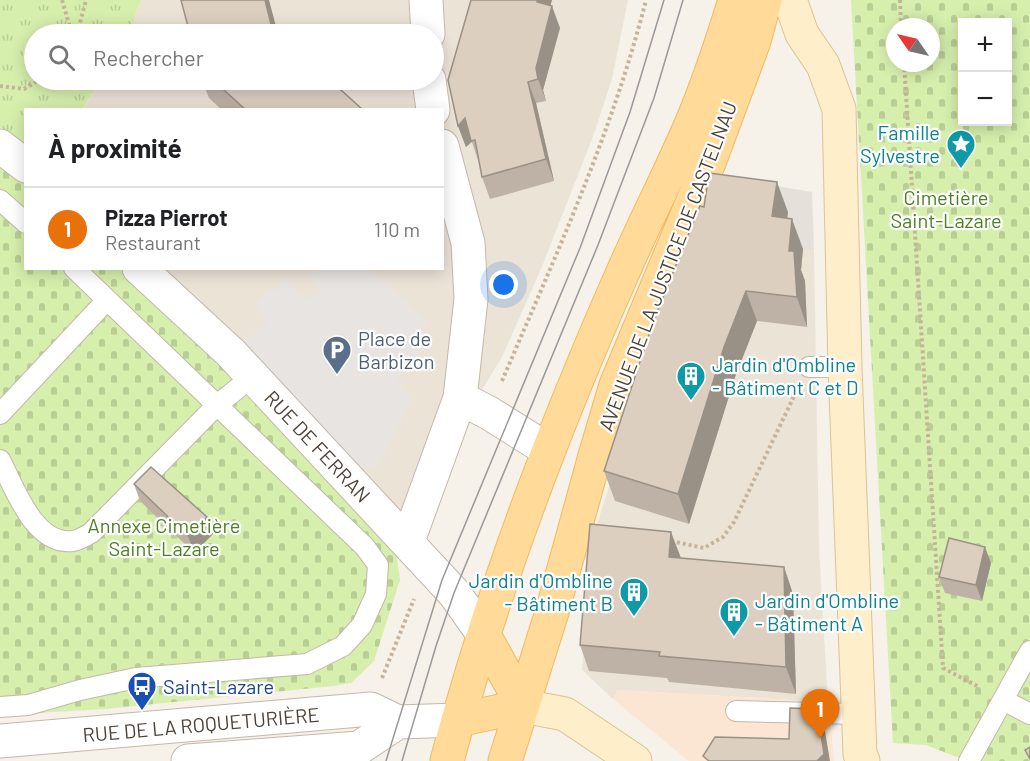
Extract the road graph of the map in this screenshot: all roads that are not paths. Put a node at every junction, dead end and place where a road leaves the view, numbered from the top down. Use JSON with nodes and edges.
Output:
{"nodes":[{"id":1,"x":426,"y":0,"type":"edge"},
{"id":2,"x":735,"y":0,"type":"edge"},
{"id":3,"x":765,"y":0,"type":"edge"},
{"id":4,"x":790,"y":0,"type":"edge"},
{"id":5,"x":427,"y":24,"type":"edge"},
{"id":6,"x":431,"y":90,"type":"edge"},
{"id":7,"x":434,"y":108,"type":"edge"},
{"id":8,"x":0,"y":146,"type":"edge"},
{"id":9,"x":444,"y":153,"type":"edge"},
{"id":10,"x":24,"y":164,"type":"edge"},
{"id":11,"x":0,"y":201,"type":"edge"},
{"id":12,"x":24,"y":221,"type":"edge"},
{"id":13,"x":76,"y":270,"type":"edge"},
{"id":14,"x":141,"y":270,"type":"edge"},
{"id":15,"x":107,"y":300,"type":"junction"},
{"id":16,"x":809,"y":367,"type":"road end"},
{"id":17,"x":845,"y":367,"type":"junction"},
{"id":18,"x":253,"y":376,"type":"junction"},
{"id":19,"x":460,"y":398,"type":"junction"},
{"id":20,"x":217,"y":405,"type":"junction"},
{"id":21,"x":0,"y":414,"type":"edge"},
{"id":22,"x":548,"y":450,"type":"junction"},
{"id":23,"x":0,"y":460,"type":"edge"},
{"id":24,"x":418,"y":553,"type":"junction"},
{"id":25,"x":484,"y":635,"type":"junction"},
{"id":26,"x":1030,"y":651,"type":"edge"},
{"id":27,"x":1003,"y":700,"type":"junction"},
{"id":28,"x":523,"y":706,"type":"junction"},
{"id":29,"x":0,"y":707,"type":"edge"},
{"id":30,"x":736,"y":711,"type":"dead end"},
{"id":31,"x":859,"y":714,"type":"junction"},
{"id":32,"x":1030,"y":714,"type":"edge"},
{"id":33,"x":385,"y":716,"type":"junction"},
{"id":34,"x":458,"y":720,"type":"junction"},
{"id":35,"x":0,"y":741,"type":"edge"},
{"id":36,"x":188,"y":761,"type":"edge"},
{"id":37,"x":447,"y":761,"type":"edge"},
{"id":38,"x":505,"y":761,"type":"edge"},
{"id":39,"x":635,"y":761,"type":"edge"},
{"id":40,"x":863,"y":761,"type":"edge"},
{"id":41,"x":969,"y":761,"type":"edge"}],
"edges":[{"from":1,"to":5,"type":"street"},
{"from":2,"to":22,"type":"main road","name":"AVENUE DE LA JUSTICE DE CASTELNAU"},
{"from":3,"to":28,"type":"main road","name":"AVENUE DE LA JUSTICE DE CASTELNAU"},
{"from":4,"to":17,"type":"street"},
{"from":6,"to":7,"type":"street"},
{"from":8,"to":10,"type":"street"},
{"from":9,"to":19,"type":"street"},
{"from":11,"to":12,"type":"lane"},
{"from":13,"to":15,"type":"lane"},
{"from":14,"to":18,"type":"street","name":"RUE DE FERRAN"},
{"from":15,"to":20,"type":"lane"},
{"from":15,"to":21,"type":"lane"},
{"from":16,"to":17,"type":"lane"},
{"from":17,"to":31,"type":"street"},
{"from":18,"to":20,"type":"lane"},
{"from":18,"to":24,"type":"street","name":"RUE DE FERRAN"},
{"from":19,"to":22,"type":"street"},
{"from":19,"to":24,"type":"street"},
{"from":20,"to":23,"type":"lane"},
{"from":20,"to":29,"type":"lane"},
{"from":22,"to":25,"type":"main road","name":"AVENUE DE LA JUSTICE DE CASTELNAU"},
{"from":24,"to":25,"type":"street","name":"RUE DE FERRAN"},
{"from":25,"to":28,"type":"main road"},
{"from":25,"to":34,"type":"main road","name":"AVENUE DE LA JUSTICE DE CASTELNAU"},
{"from":26,"to":27,"type":"lane"},
{"from":27,"to":32,"type":"lane"},
{"from":27,"to":41,"type":"lane"},
{"from":28,"to":34,"type":"main road"},
{"from":28,"to":38,"type":"main road","name":"AVENUE DE LA JUSTICE DE CASTELNAU"},
{"from":28,"to":39,"type":"street"},
{"from":30,"to":31,"type":"lane"},
{"from":31,"to":40,"type":"street"},
{"from":33,"to":34,"type":"street","name":"RUE DE LA ROQUETURIÈRE"},
{"from":33,"to":35,"type":"street","name":"RUE DE LA ROQUETURIÈRE"},
{"from":33,"to":36,"type":"street","name":"RUE DE LA ROQUETURIÈRE"},
{"from":34,"to":37,"type":"main road","name":"AVENUE DE LA JUSTICE DE CASTELNAU"}]}
